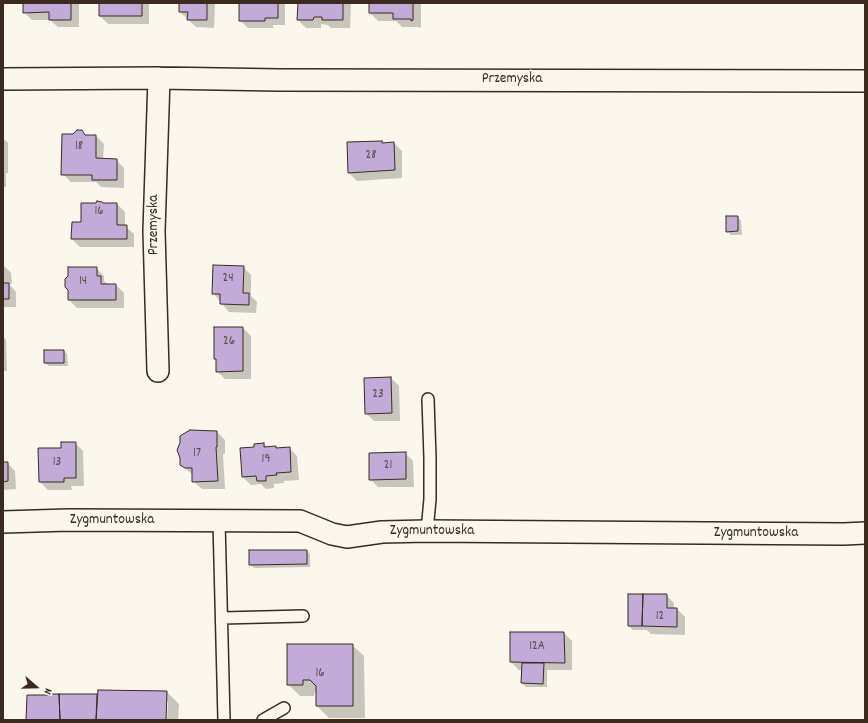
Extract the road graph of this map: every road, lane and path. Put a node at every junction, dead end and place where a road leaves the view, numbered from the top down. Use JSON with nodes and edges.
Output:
{"nodes":[{"id":1,"x":159,"y":78,"type":"junction"},
{"id":2,"x":3,"y":79,"type":"edge"},
{"id":3,"x":865,"y":81,"type":"edge"},
{"id":4,"x":158,"y":372,"type":"dead end"},
{"id":5,"x":428,"y":399,"type":"dead end"},
{"id":6,"x":219,"y":521,"type":"junction"},
{"id":7,"x":3,"y":522,"type":"edge"},
{"id":8,"x":427,"y":531,"type":"junction"},
{"id":9,"x":865,"y":533,"type":"edge"},
{"id":10,"x":303,"y":616,"type":"dead end"},
{"id":11,"x":222,"y":618,"type":"junction"},
{"id":12,"x":284,"y":708,"type":"dead end"},
{"id":13,"x":224,"y":720,"type":"edge"},
{"id":14,"x":263,"y":720,"type":"edge"}],
"edges":[{"from":1,"to":2,"type":"street","name":"Przemyska"},
{"from":1,"to":3,"type":"street","name":"Przemyska"},
{"from":1,"to":4,"type":"street","name":"Przemyska"},
{"from":5,"to":8,"type":"lane"},
{"from":6,"to":7,"type":"street","name":"Zygmuntowska"},
{"from":6,"to":8,"type":"street","name":"Zygmuntowska"},
{"from":6,"to":11,"type":"lane"},
{"from":8,"to":9,"type":"street","name":"Zygmuntowska"},
{"from":10,"to":11,"type":"lane"},
{"from":11,"to":13,"type":"lane"},
{"from":12,"to":14,"type":"lane"}]}
